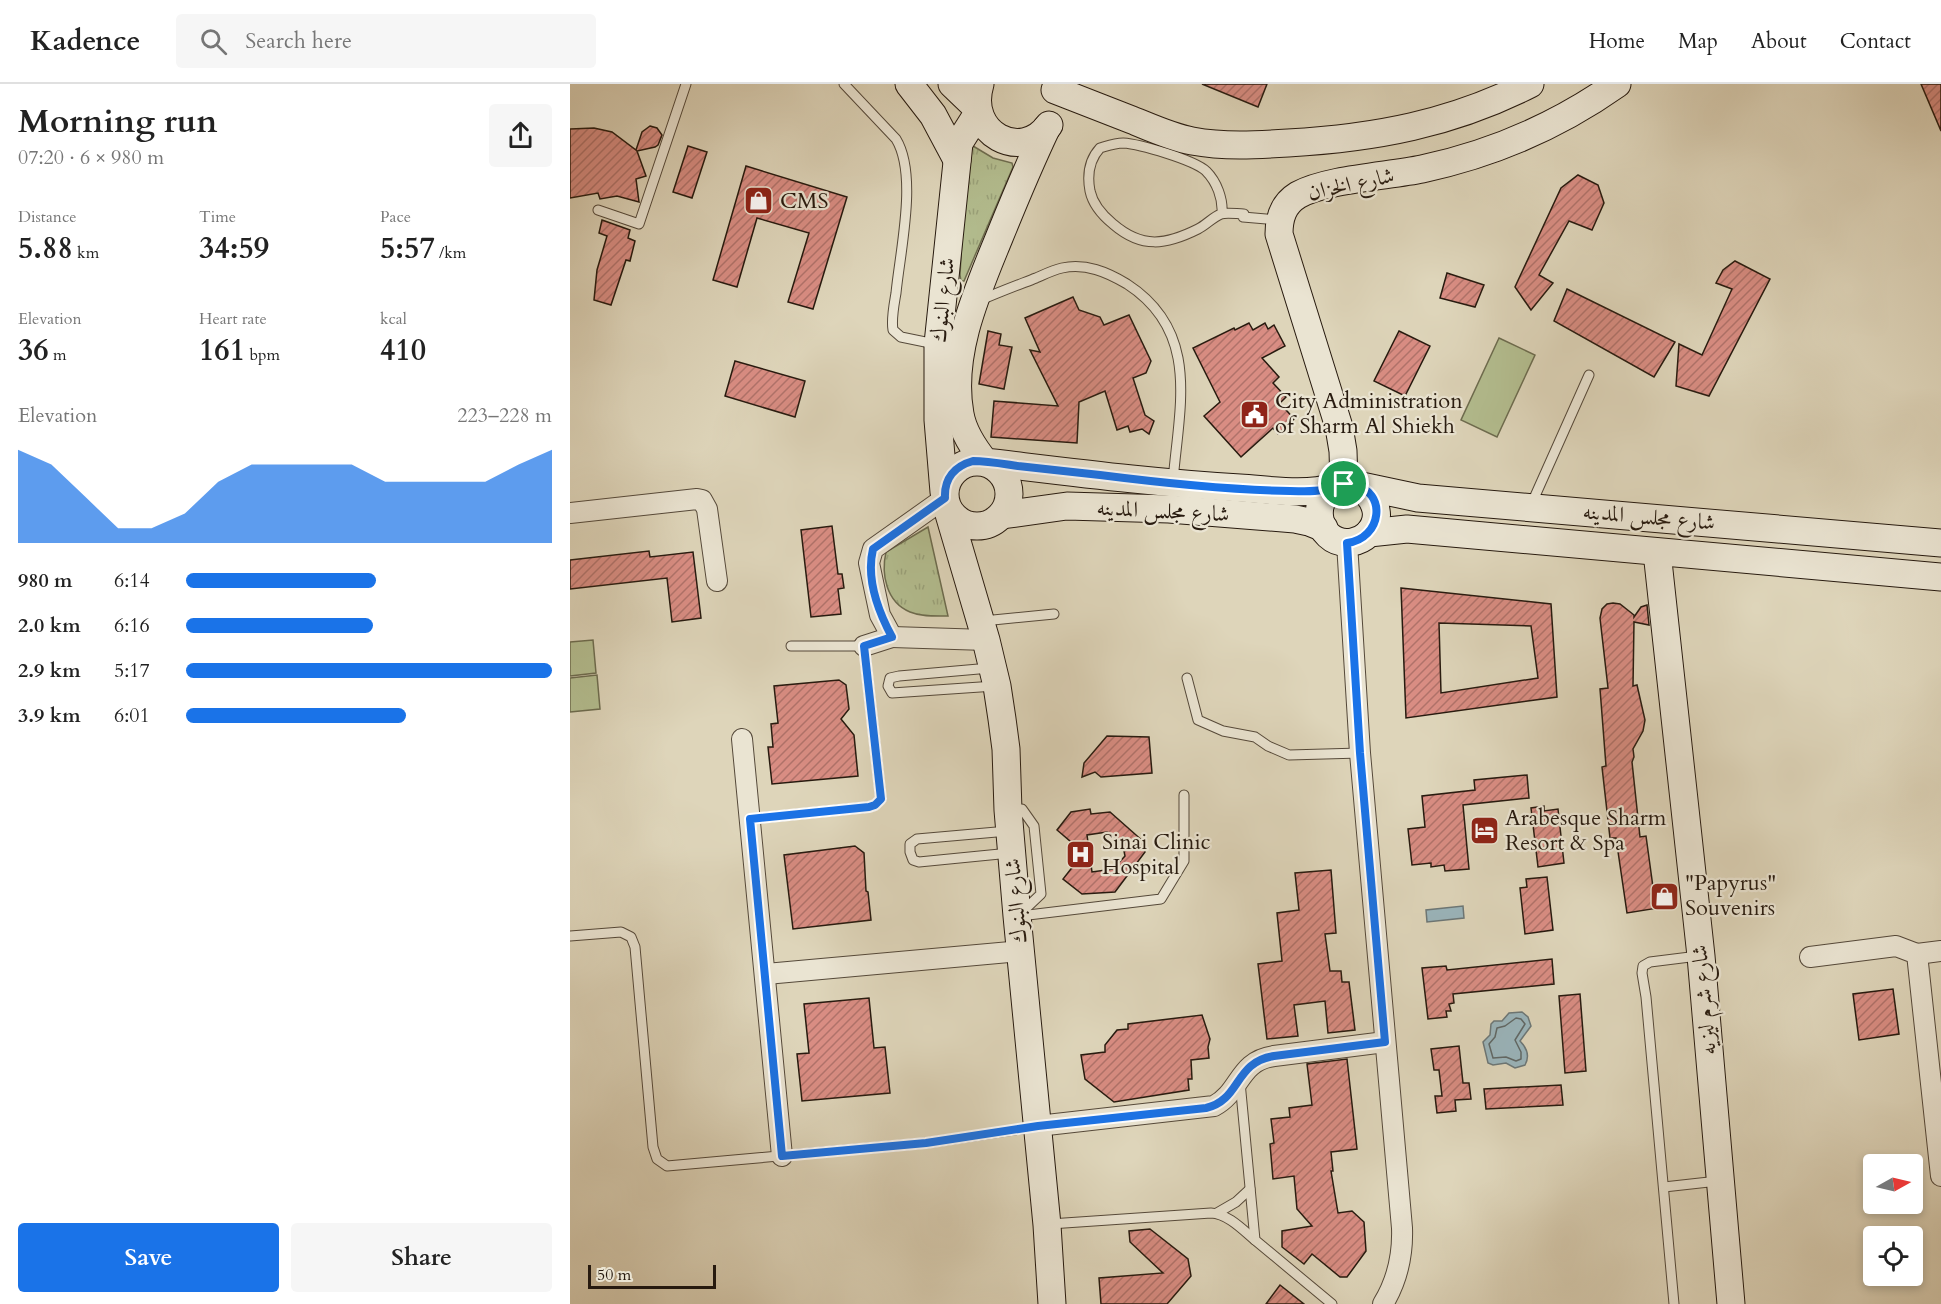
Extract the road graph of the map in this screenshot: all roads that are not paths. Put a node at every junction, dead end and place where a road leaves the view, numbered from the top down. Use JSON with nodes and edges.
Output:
{"nodes":[{"id":1,"x":686,"y":84,"type":"edge"},
{"id":2,"x":844,"y":84,"type":"edge"},
{"id":3,"x":909,"y":84,"type":"edge"},
{"id":4,"x":952,"y":84,"type":"edge"},
{"id":5,"x":1530,"y":84,"type":"edge"},
{"id":6,"x":1617,"y":84,"type":"edge"},
{"id":7,"x":1054,"y":86,"type":"edge"},
{"id":8,"x":978,"y":102,"type":"edge"},
{"id":9,"x":1046,"y":129,"type":"junction"},
{"id":10,"x":957,"y":160,"type":"junction"},
{"id":11,"x":598,"y":210,"type":"dead end"},
{"id":12,"x":1222,"y":213,"type":"junction"},
{"id":13,"x":1280,"y":220,"type":"junction"},
{"id":14,"x":973,"y":303,"type":"junction"},
{"id":15,"x":938,"y":344,"type":"junction"},
{"id":16,"x":1589,"y":375,"type":"dead end"},
{"id":17,"x":985,"y":462,"type":"junction"},
{"id":18,"x":1346,"y":486,"type":"junction"},
{"id":19,"x":1171,"y":497,"type":"junction"},
{"id":20,"x":945,"y":498,"type":"junction"},
{"id":21,"x":1530,"y":507,"type":"junction"},
{"id":22,"x":570,"y":513,"type":"edge"},
{"id":23,"x":1002,"y":515,"type":"junction"},
{"id":24,"x":1324,"y":528,"type":"junction"},
{"id":25,"x":1358,"y":538,"type":"junction"},
{"id":26,"x":1941,"y":543,"type":"edge"},
{"id":27,"x":1657,"y":552,"type":"junction"},
{"id":28,"x":1941,"y":577,"type":"edge"},
{"id":29,"x":717,"y":581,"type":"dead end"},
{"id":30,"x":1054,"y":614,"type":"dead end"},
{"id":31,"x":983,"y":630,"type":"junction"},
{"id":32,"x":892,"y":637,"type":"junction"},
{"id":33,"x":791,"y":646,"type":"dead end"},
{"id":34,"x":864,"y":646,"type":"junction"},
{"id":35,"x":1187,"y":678,"type":"dead end"},
{"id":36,"x":996,"y":683,"type":"junction"},
{"id":37,"x":742,"y":739,"type":"dead end"},
{"id":38,"x":1360,"y":753,"type":"junction"},
{"id":39,"x":1184,"y":795,"type":"dead end"},
{"id":40,"x":750,"y":819,"type":"junction"},
{"id":41,"x":1010,"y":831,"type":"junction"},
{"id":42,"x":1017,"y":916,"type":"junction"},
{"id":43,"x":570,"y":936,"type":"edge"},
{"id":44,"x":1020,"y":951,"type":"junction"},
{"id":45,"x":1941,"y":951,"type":"edge"},
{"id":46,"x":1917,"y":954,"type":"junction"},
{"id":47,"x":1701,"y":956,"type":"junction"},
{"id":48,"x":1810,"y":957,"type":"dead end"},
{"id":49,"x":766,"y":974,"type":"junction"},
{"id":50,"x":1385,"y":1042,"type":"junction"},
{"id":51,"x":1239,"y":1079,"type":"junction"},
{"id":52,"x":1038,"y":1126,"type":"junction"},
{"id":53,"x":782,"y":1156,"type":"junction"},
{"id":54,"x":1941,"y":1176,"type":"edge"},
{"id":55,"x":1721,"y":1181,"type":"junction"},
{"id":56,"x":1664,"y":1187,"type":"junction"},
{"id":57,"x":1250,"y":1189,"type":"junction"},
{"id":58,"x":1218,"y":1213,"type":"junction"},
{"id":59,"x":1047,"y":1225,"type":"junction"},
{"id":60,"x":1255,"y":1240,"type":"junction"},
{"id":61,"x":1052,"y":1304,"type":"edge"},
{"id":62,"x":1332,"y":1304,"type":"edge"},
{"id":63,"x":1383,"y":1304,"type":"edge"},
{"id":64,"x":1674,"y":1304,"type":"edge"},
{"id":65,"x":1731,"y":1304,"type":"edge"}],
"edges":[{"from":1,"to":11,"type":"lane"},
{"from":2,"to":15,"type":"lane"},
{"from":3,"to":10,"type":"main road"},
{"from":4,"to":8,"type":"main road"},
{"from":5,"to":7,"type":"main road","name":"شارع الخزان"},
{"from":6,"to":13,"type":"main road","name":"شارع الخزان"},
{"from":7,"to":9,"type":"main road","name":"شارع البنوك"},
{"from":8,"to":9,"type":"main road"},
{"from":8,"to":10,"type":"main road","name":"شارع البنوك"},
{"from":9,"to":14,"type":"main road","name":"شارع البنوك"},
{"from":10,"to":15,"type":"main road","name":"شارع البنوك"},
{"from":12,"to":12,"type":"lane"},
{"from":12,"to":13,"type":"lane"},
{"from":13,"to":18,"type":"main road"},
{"from":14,"to":17,"type":"main road","name":"شارع البنوك"},
{"from":14,"to":19,"type":"lane"},
{"from":15,"to":20,"type":"main road","name":"شارع البنوك"},
{"from":16,"to":21,"type":"lane"},
{"from":17,"to":19,"type":"main road","name":"شارع مجلس المدينه"},
{"from":17,"to":20,"type":"main road"},
{"from":17,"to":23,"type":"main road"},
{"from":18,"to":19,"type":"main road","name":"شارع مجلس المدينه"},
{"from":18,"to":21,"type":"main road","name":"شارع مجلس المدينه"},
{"from":18,"to":24,"type":"main road"},
{"from":18,"to":25,"type":"main road"},
{"from":19,"to":23,"type":"main road","name":"شارع مجلس المدينه"},
{"from":19,"to":24,"type":"main road","name":"شارع مجلس المدينه"},
{"from":20,"to":23,"type":"main road"},
{"from":20,"to":31,"type":"main road","name":"شارع البنوك"},
{"from":20,"to":32,"type":"street"},
{"from":21,"to":26,"type":"main road","name":"شارع مجلس المدينه"},
{"from":22,"to":29,"type":"street"},
{"from":24,"to":25,"type":"main road"},
{"from":25,"to":27,"type":"main road","name":"شارع مجلس المدينه"},
{"from":25,"to":38,"type":"street"},
{"from":27,"to":28,"type":"main road","name":"شارع مجلس المدينه"},
{"from":27,"to":47,"type":"main road","name":"شارع شرم ليزيه"},
{"from":30,"to":31,"type":"lane"},
{"from":31,"to":32,"type":"street"},
{"from":31,"to":36,"type":"main road","name":"شارع البنوك"},
{"from":32,"to":34,"type":"street"},
{"from":33,"to":34,"type":"lane"},
{"from":34,"to":40,"type":"lane"},
{"from":35,"to":38,"type":"lane"},
{"from":36,"to":36,"type":"lane"},
{"from":36,"to":41,"type":"main road","name":"شارع البنوك"},
{"from":37,"to":40,"type":"street"},
{"from":38,"to":50,"type":"street"},
{"from":39,"to":42,"type":"lane"},
{"from":40,"to":49,"type":"street"},
{"from":41,"to":41,"type":"lane"},
{"from":41,"to":42,"type":"main road","name":"شارع البنوك"},
{"from":41,"to":42,"type":"lane"},
{"from":42,"to":44,"type":"main road","name":"شارع البنوك"},
{"from":43,"to":53,"type":"lane"},
{"from":44,"to":49,"type":"street"},
{"from":44,"to":52,"type":"main road","name":"شارع البنوك"},
{"from":45,"to":46,"type":"street"},
{"from":46,"to":48,"type":"street"},
{"from":46,"to":54,"type":"street"},
{"from":47,"to":55,"type":"main road","name":"شارع شرم ليزيه"},
{"from":47,"to":56,"type":"lane"},
{"from":49,"to":53,"type":"street"},
{"from":50,"to":51,"type":"street"},
{"from":50,"to":63,"type":"street"},
{"from":51,"to":52,"type":"street"},
{"from":51,"to":57,"type":"lane"},
{"from":52,"to":53,"type":"lane"},
{"from":52,"to":59,"type":"main road","name":"شارع البنوك"},
{"from":55,"to":56,"type":"lane"},
{"from":55,"to":65,"type":"main road","name":"شارع شرم ليزيه"},
{"from":56,"to":64,"type":"lane"},
{"from":57,"to":58,"type":"lane"},
{"from":57,"to":60,"type":"lane"},
{"from":58,"to":59,"type":"lane"},
{"from":58,"to":60,"type":"lane"},
{"from":59,"to":61,"type":"main road","name":"شارع البنوك"},
{"from":60,"to":62,"type":"lane"}]}
